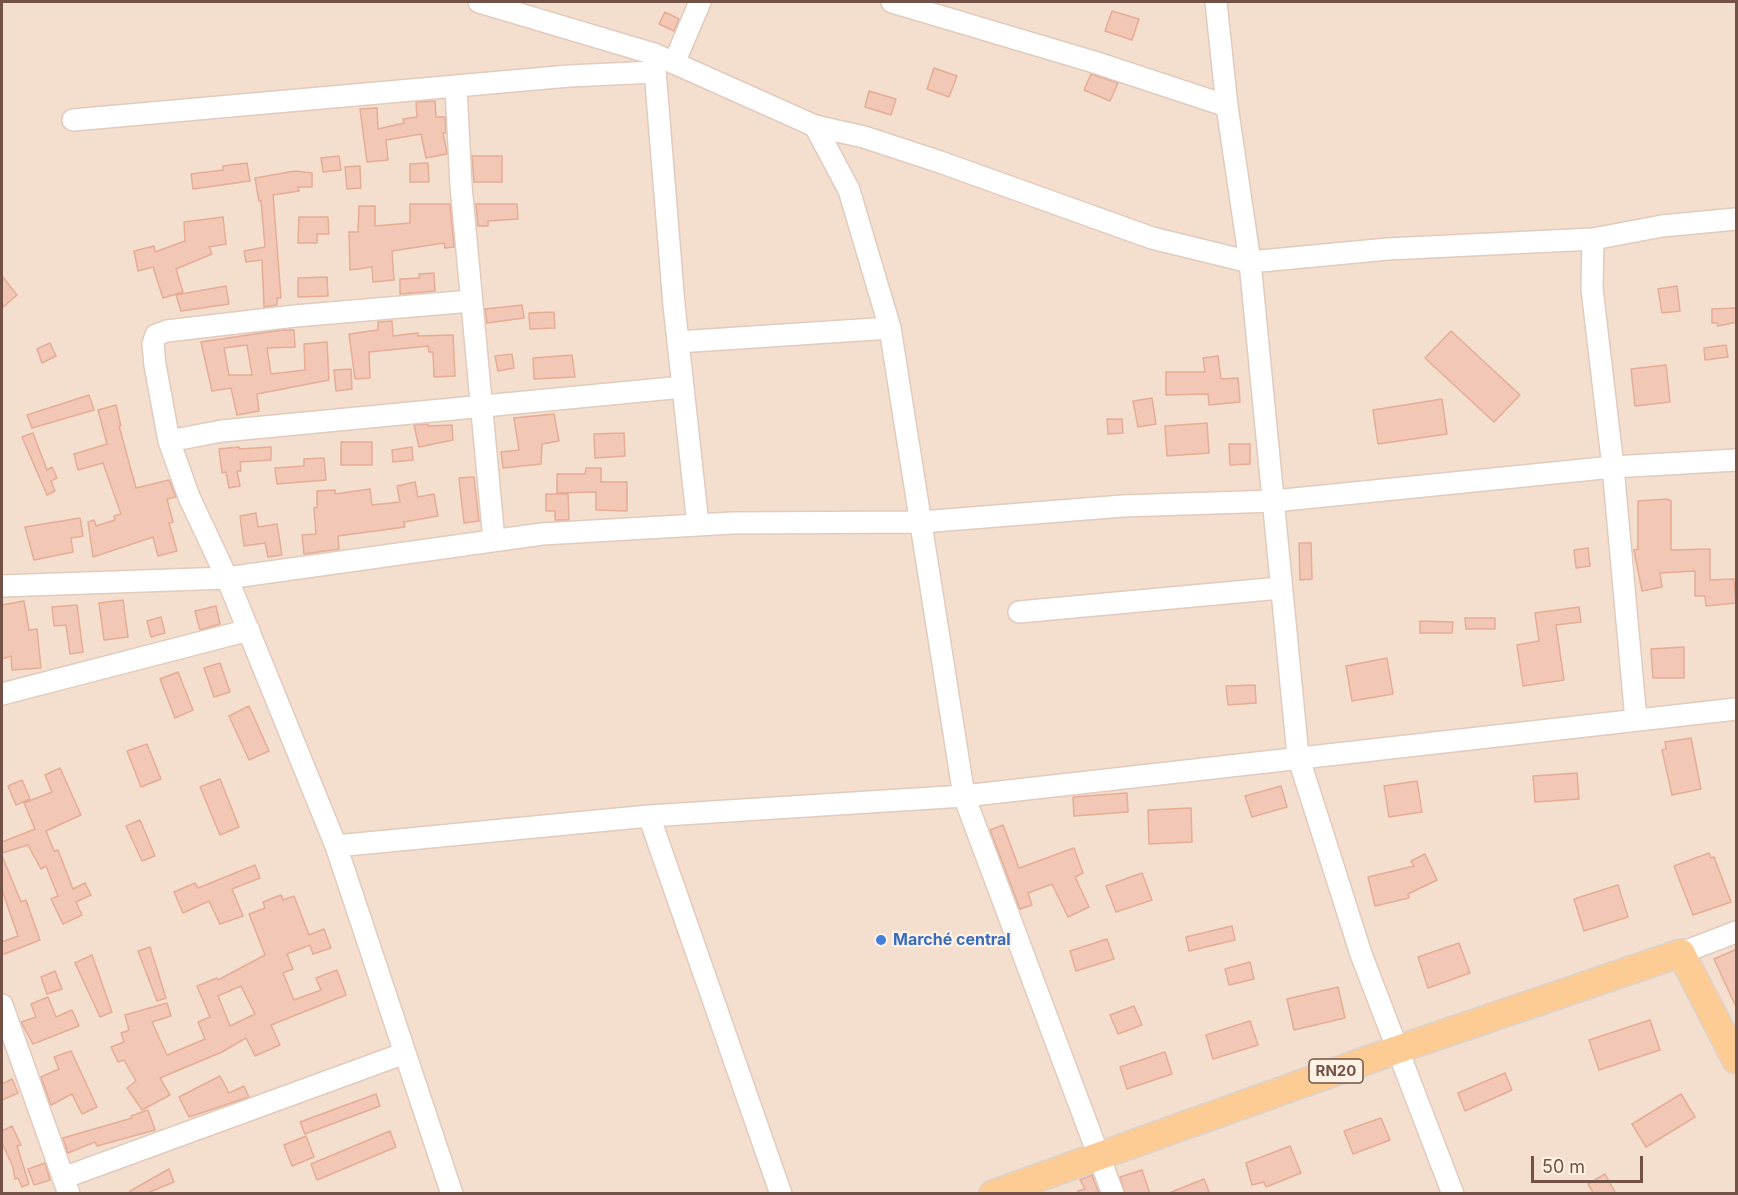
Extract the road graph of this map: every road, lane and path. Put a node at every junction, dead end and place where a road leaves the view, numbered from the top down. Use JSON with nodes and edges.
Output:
{"nodes":[{"id":1,"x":479,"y":2,"type":"edge"},
{"id":2,"x":700,"y":2,"type":"edge"},
{"id":3,"x":892,"y":2,"type":"edge"},
{"id":4,"x":1216,"y":2,"type":"edge"},
{"id":5,"x":655,"y":63,"type":"junction"},
{"id":6,"x":674,"y":63,"type":"junction"},
{"id":7,"x":456,"y":87,"type":"junction"},
{"id":8,"x":1227,"y":106,"type":"junction"},
{"id":9,"x":73,"y":120,"type":"dead end"},
{"id":10,"x":815,"y":126,"type":"junction"},
{"id":11,"x":1737,"y":219,"type":"edge"},
{"id":12,"x":1593,"y":239,"type":"junction"},
{"id":13,"x":1250,"y":262,"type":"junction"},
{"id":14,"x":471,"y":301,"type":"junction"},
{"id":15,"x":890,"y":328,"type":"junction"},
{"id":16,"x":678,"y":342,"type":"junction"},
{"id":17,"x":683,"y":387,"type":"junction"},
{"id":18,"x":480,"y":405,"type":"junction"},
{"id":19,"x":169,"y":441,"type":"junction"},
{"id":20,"x":1737,"y":460,"type":"edge"},
{"id":21,"x":1613,"y":467,"type":"junction"},
{"id":22,"x":1274,"y":501,"type":"junction"},
{"id":23,"x":921,"y":522,"type":"junction"},
{"id":24,"x":698,"y":525,"type":"junction"},
{"id":25,"x":494,"y":540,"type":"junction"},
{"id":26,"x":227,"y":578,"type":"junction"},
{"id":27,"x":2,"y":586,"type":"edge"},
{"id":28,"x":1280,"y":588,"type":"junction"},
{"id":29,"x":1019,"y":612,"type":"dead end"},
{"id":30,"x":249,"y":630,"type":"junction"},
{"id":31,"x":2,"y":694,"type":"edge"},
{"id":32,"x":1737,"y":709,"type":"edge"},
{"id":33,"x":1636,"y":720,"type":"junction"},
{"id":34,"x":1298,"y":756,"type":"junction"},
{"id":35,"x":964,"y":796,"type":"junction"},
{"id":36,"x":649,"y":816,"type":"junction"},
{"id":37,"x":336,"y":846,"type":"junction"},
{"id":38,"x":1737,"y":932,"type":"edge"},
{"id":39,"x":1681,"y":953,"type":"junction"},
{"id":40,"x":2,"y":1005,"type":"edge"},
{"id":41,"x":1396,"y":1050,"type":"junction"},
{"id":42,"x":405,"y":1053,"type":"junction"},
{"id":43,"x":1737,"y":1060,"type":"edge"},
{"id":44,"x":1097,"y":1156,"type":"junction"},
{"id":45,"x":66,"y":1186,"type":"edge"},
{"id":46,"x":452,"y":1194,"type":"edge"},
{"id":47,"x":781,"y":1194,"type":"edge"},
{"id":48,"x":993,"y":1194,"type":"edge"},
{"id":49,"x":1113,"y":1194,"type":"edge"},
{"id":50,"x":1453,"y":1194,"type":"edge"}],
"edges":[{"from":1,"to":5,"type":"street"},
{"from":2,"to":6,"type":"street"},
{"from":3,"to":8,"type":"street"},
{"from":4,"to":8,"type":"street"},
{"from":5,"to":6,"type":"street"},
{"from":5,"to":7,"type":"street"},
{"from":5,"to":16,"type":"street"},
{"from":6,"to":10,"type":"street"},
{"from":7,"to":9,"type":"street"},
{"from":7,"to":14,"type":"street"},
{"from":8,"to":13,"type":"street"},
{"from":10,"to":13,"type":"street"},
{"from":10,"to":15,"type":"street"},
{"from":11,"to":12,"type":"street"},
{"from":12,"to":13,"type":"street"},
{"from":12,"to":21,"type":"street"},
{"from":13,"to":22,"type":"street"},
{"from":14,"to":18,"type":"street"},
{"from":14,"to":19,"type":"street"},
{"from":15,"to":16,"type":"street"},
{"from":15,"to":23,"type":"street"},
{"from":16,"to":17,"type":"street"},
{"from":17,"to":18,"type":"street"},
{"from":17,"to":24,"type":"street"},
{"from":18,"to":19,"type":"street"},
{"from":18,"to":25,"type":"street"},
{"from":19,"to":26,"type":"street"},
{"from":20,"to":21,"type":"street"},
{"from":21,"to":22,"type":"street"},
{"from":21,"to":33,"type":"street"},
{"from":22,"to":23,"type":"street"},
{"from":22,"to":28,"type":"street"},
{"from":23,"to":24,"type":"street"},
{"from":23,"to":35,"type":"street"},
{"from":24,"to":25,"type":"street"},
{"from":25,"to":26,"type":"street"},
{"from":26,"to":27,"type":"street"},
{"from":26,"to":30,"type":"street"},
{"from":28,"to":29,"type":"street"},
{"from":28,"to":34,"type":"street"},
{"from":30,"to":31,"type":"street"},
{"from":30,"to":37,"type":"street"},
{"from":32,"to":33,"type":"street"},
{"from":33,"to":34,"type":"street"},
{"from":34,"to":35,"type":"street"},
{"from":34,"to":41,"type":"street"},
{"from":35,"to":36,"type":"street"},
{"from":35,"to":44,"type":"street"},
{"from":36,"to":37,"type":"street"},
{"from":36,"to":47,"type":"street"},
{"from":37,"to":42,"type":"street"},
{"from":38,"to":39,"type":"street"},
{"from":39,"to":41,"type":"main road","number":"RN20"},
{"from":39,"to":43,"type":"main road"},
{"from":40,"to":45,"type":"street"},
{"from":41,"to":44,"type":"main road","number":"RN20"},
{"from":41,"to":50,"type":"street"},
{"from":42,"to":45,"type":"street"},
{"from":42,"to":46,"type":"street"},
{"from":44,"to":48,"type":"main road","number":"RN20"},
{"from":44,"to":49,"type":"street"}]}
